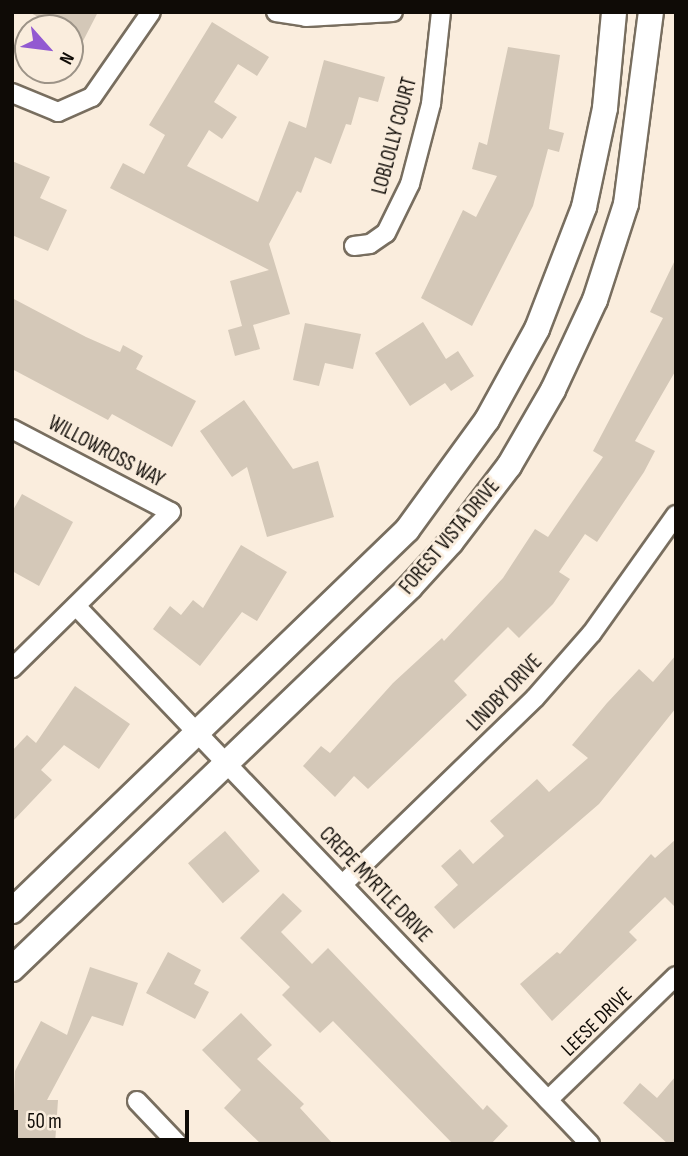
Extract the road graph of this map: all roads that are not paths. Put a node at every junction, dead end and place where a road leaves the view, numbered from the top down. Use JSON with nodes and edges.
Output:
{"nodes":[{"id":1,"x":151,"y":12,"type":"edge"},
{"id":2,"x":276,"y":12,"type":"edge"},
{"id":3,"x":393,"y":12,"type":"edge"},
{"id":4,"x":441,"y":12,"type":"edge"},
{"id":5,"x":614,"y":12,"type":"edge"},
{"id":6,"x":650,"y":12,"type":"edge"},
{"id":7,"x":12,"y":93,"type":"edge"},
{"id":8,"x":354,"y":246,"type":"dead end"},
{"id":9,"x":12,"y":429,"type":"edge"},
{"id":10,"x":676,"y":515,"type":"edge"},
{"id":11,"x":76,"y":606,"type":"junction"},
{"id":12,"x":12,"y":668,"type":"edge"},
{"id":13,"x":197,"y":734,"type":"junction"},
{"id":14,"x":225,"y":763,"type":"junction"},
{"id":15,"x":344,"y":884,"type":"junction"},
{"id":16,"x":12,"y":911,"type":"edge"},
{"id":17,"x":12,"y":970,"type":"edge"},
{"id":18,"x":676,"y":976,"type":"edge"},
{"id":19,"x":548,"y":1100,"type":"junction"},
{"id":20,"x":136,"y":1101,"type":"dead end"},
{"id":21,"x":178,"y":1144,"type":"edge"},
{"id":22,"x":590,"y":1144,"type":"edge"}],
"edges":[{"from":1,"to":7,"type":"street"},
{"from":2,"to":3,"type":"street"},
{"from":4,"to":8,"type":"street","name":"LOBLOLLY COURT"},
{"from":5,"to":13,"type":"main road","name":"FOREST VISTA DRIVE"},
{"from":6,"to":14,"type":"main road","name":"FOREST VISTA DRIVE"},
{"from":9,"to":11,"type":"street","name":"WILLOWROSS WAY"},
{"from":10,"to":15,"type":"street","name":"LINDBY DRIVE"},
{"from":11,"to":12,"type":"street","name":"WILLOWROSS WAY"},
{"from":11,"to":13,"type":"street","name":"CREPE MYRTLE DRIVE"},
{"from":13,"to":14,"type":"street","name":"CREPE MYRTLE DRIVE"},
{"from":13,"to":16,"type":"main road","name":"FOREST VISTA DRIVE"},
{"from":14,"to":15,"type":"street","name":"CREPE MYRTLE DRIVE"},
{"from":14,"to":17,"type":"main road","name":"FOREST VISTA DRIVE"},
{"from":15,"to":19,"type":"street","name":"CREPE MYRTLE DRIVE"},
{"from":18,"to":19,"type":"street","name":"LEESE DRIVE"},
{"from":19,"to":22,"type":"street","name":"CREPE MYRTLE DRIVE"},
{"from":20,"to":21,"type":"street"}]}
